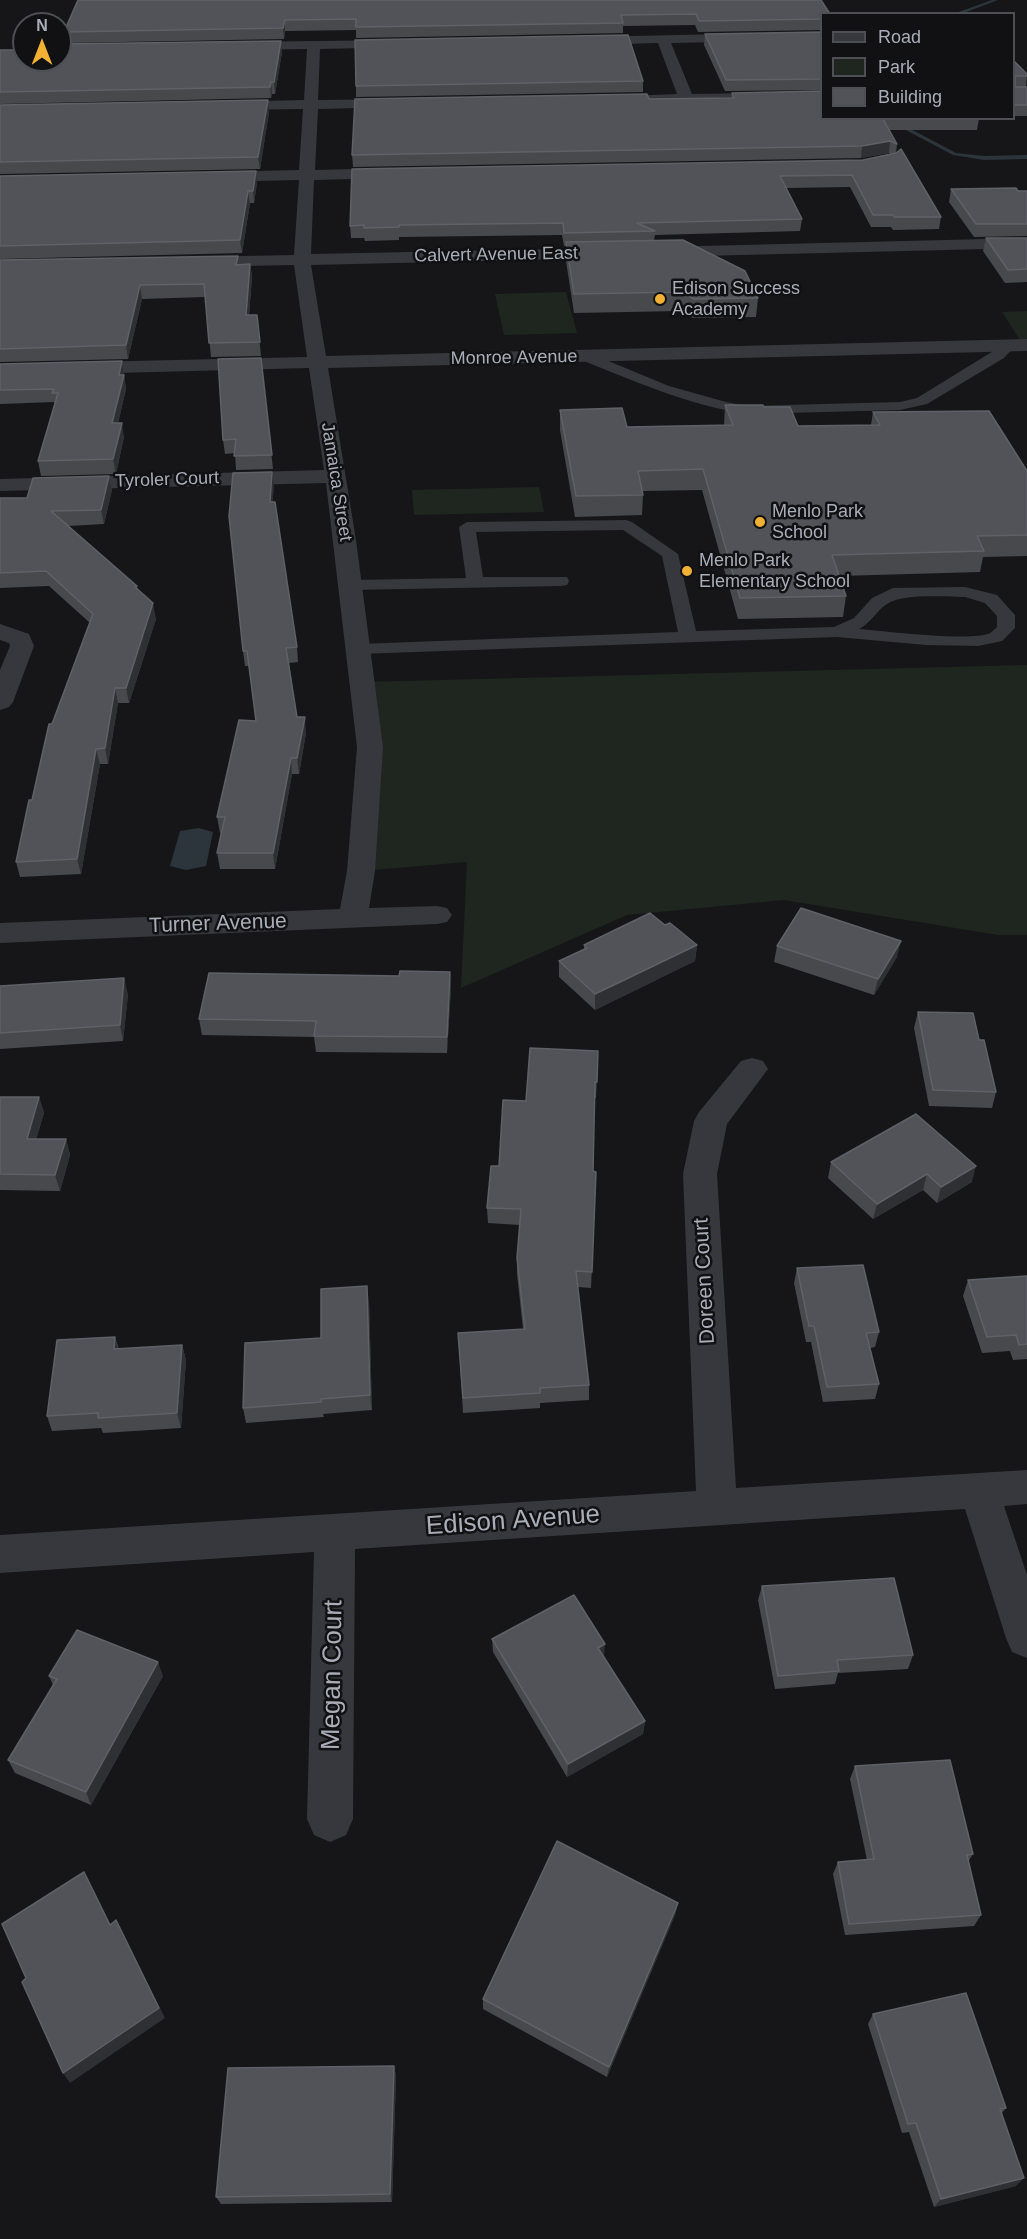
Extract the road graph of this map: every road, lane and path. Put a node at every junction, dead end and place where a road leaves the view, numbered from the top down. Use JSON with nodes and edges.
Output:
{"nodes":[{"id":1,"x":820,"y":36,"type":"edge"},
{"id":2,"x":663,"y":39,"type":"junction"},
{"id":3,"x":570,"y":41,"type":"edge"},
{"id":4,"x":419,"y":43,"type":"edge"},
{"id":5,"x":314,"y":45,"type":"junction"},
{"id":6,"x":222,"y":46,"type":"edge"},
{"id":7,"x":820,"y":96,"type":"edge"},
{"id":8,"x":686,"y":98,"type":"junction"},
{"id":9,"x":592,"y":100,"type":"edge"},
{"id":10,"x":417,"y":103,"type":"edge"},
{"id":11,"x":312,"y":105,"type":"junction"},
{"id":12,"x":204,"y":106,"type":"edge"},
{"id":13,"x":413,"y":173,"type":"edge"},
{"id":14,"x":307,"y":175,"type":"junction"},
{"id":15,"x":200,"y":177,"type":"edge"},
{"id":16,"x":1027,"y":243,"type":"edge"},
{"id":17,"x":302,"y":260,"type":"junction"},
{"id":18,"x":174,"y":262,"type":"edge"},
{"id":19,"x":1018,"y":345,"type":"edge"},
{"id":20,"x":584,"y":356,"type":"junction"},
{"id":21,"x":318,"y":362,"type":"junction"},
{"id":22,"x":0,"y":370,"type":"edge"},
{"id":23,"x":334,"y":476,"type":"junction"},
{"id":24,"x":0,"y":485,"type":"edge"},
{"id":25,"x":561,"y":581,"type":"dead end"},
{"id":26,"x":475,"y":583,"type":"junction"},
{"id":27,"x":351,"y":585,"type":"junction"},
{"id":28,"x":0,"y":631,"type":"edge"},
{"id":29,"x":837,"y":632,"type":"junction"},
{"id":30,"x":688,"y":637,"type":"junction"},
{"id":31,"x":359,"y":649,"type":"junction"},
{"id":32,"x":0,"y":702,"type":"edge"},
{"id":33,"x":437,"y":915,"type":"dead end"},
{"id":34,"x":353,"y":918,"type":"junction"},
{"id":35,"x":0,"y":933,"type":"edge"},
{"id":36,"x":752,"y":1069,"type":"dead end"},
{"id":37,"x":1027,"y":1487,"type":"edge"},
{"id":38,"x":979,"y":1491,"type":"junction"},
{"id":39,"x":717,"y":1508,"type":"junction"},
{"id":40,"x":335,"y":1532,"type":"junction"},
{"id":41,"x":0,"y":1554,"type":"edge"},
{"id":42,"x":1027,"y":1638,"type":"edge"},
{"id":43,"x":330,"y":1818,"type":"dead end"}],
"edges":[{"from":1,"to":2,"type":"street"},
{"from":2,"to":3,"type":"street"},
{"from":2,"to":8,"type":"street"},
{"from":4,"to":5,"type":"street"},
{"from":5,"to":6,"type":"street"},
{"from":5,"to":11,"type":"street","name":"Jamaica Street"},
{"from":7,"to":8,"type":"street"},
{"from":8,"to":9,"type":"street"},
{"from":10,"to":11,"type":"street"},
{"from":11,"to":12,"type":"street"},
{"from":11,"to":14,"type":"street","name":"Jamaica Street"},
{"from":13,"to":14,"type":"street"},
{"from":14,"to":15,"type":"street"},
{"from":14,"to":17,"type":"street","name":"Jamaica Street"},
{"from":16,"to":17,"type":"street","name":"Calvert Avenue East"},
{"from":17,"to":18,"type":"street","name":"Calvert Avenue East"},
{"from":17,"to":21,"type":"street","name":"Jamaica Street"},
{"from":19,"to":20,"type":"street","name":"Monroe Avenue"},
{"from":19,"to":20,"type":"lane"},
{"from":20,"to":21,"type":"street","name":"Monroe Avenue"},
{"from":21,"to":22,"type":"street","name":"Monroe Avenue"},
{"from":21,"to":23,"type":"street","name":"Jamaica Street"},
{"from":23,"to":24,"type":"street","name":"Tyroler Court"},
{"from":23,"to":27,"type":"street","name":"Jamaica Street"},
{"from":25,"to":26,"type":"lane"},
{"from":26,"to":27,"type":"lane"},
{"from":26,"to":30,"type":"lane"},
{"from":27,"to":31,"type":"street","name":"Jamaica Street"},
{"from":28,"to":32,"type":"street"},
{"from":29,"to":29,"type":"lane"},
{"from":29,"to":30,"type":"lane"},
{"from":30,"to":31,"type":"lane"},
{"from":31,"to":34,"type":"street","name":"Jamaica Street"},
{"from":33,"to":34,"type":"street","name":"Turner Avenue"},
{"from":34,"to":35,"type":"street","name":"Turner Avenue"},
{"from":36,"to":39,"type":"street","name":"Doreen Court"},
{"from":37,"to":38,"type":"street","name":"Edison Avenue"},
{"from":38,"to":39,"type":"street","name":"Edison Avenue"},
{"from":38,"to":42,"type":"street"},
{"from":39,"to":40,"type":"street","name":"Edison Avenue"},
{"from":40,"to":41,"type":"street","name":"Edison Avenue"},
{"from":40,"to":43,"type":"street","name":"Megan Court"}]}
